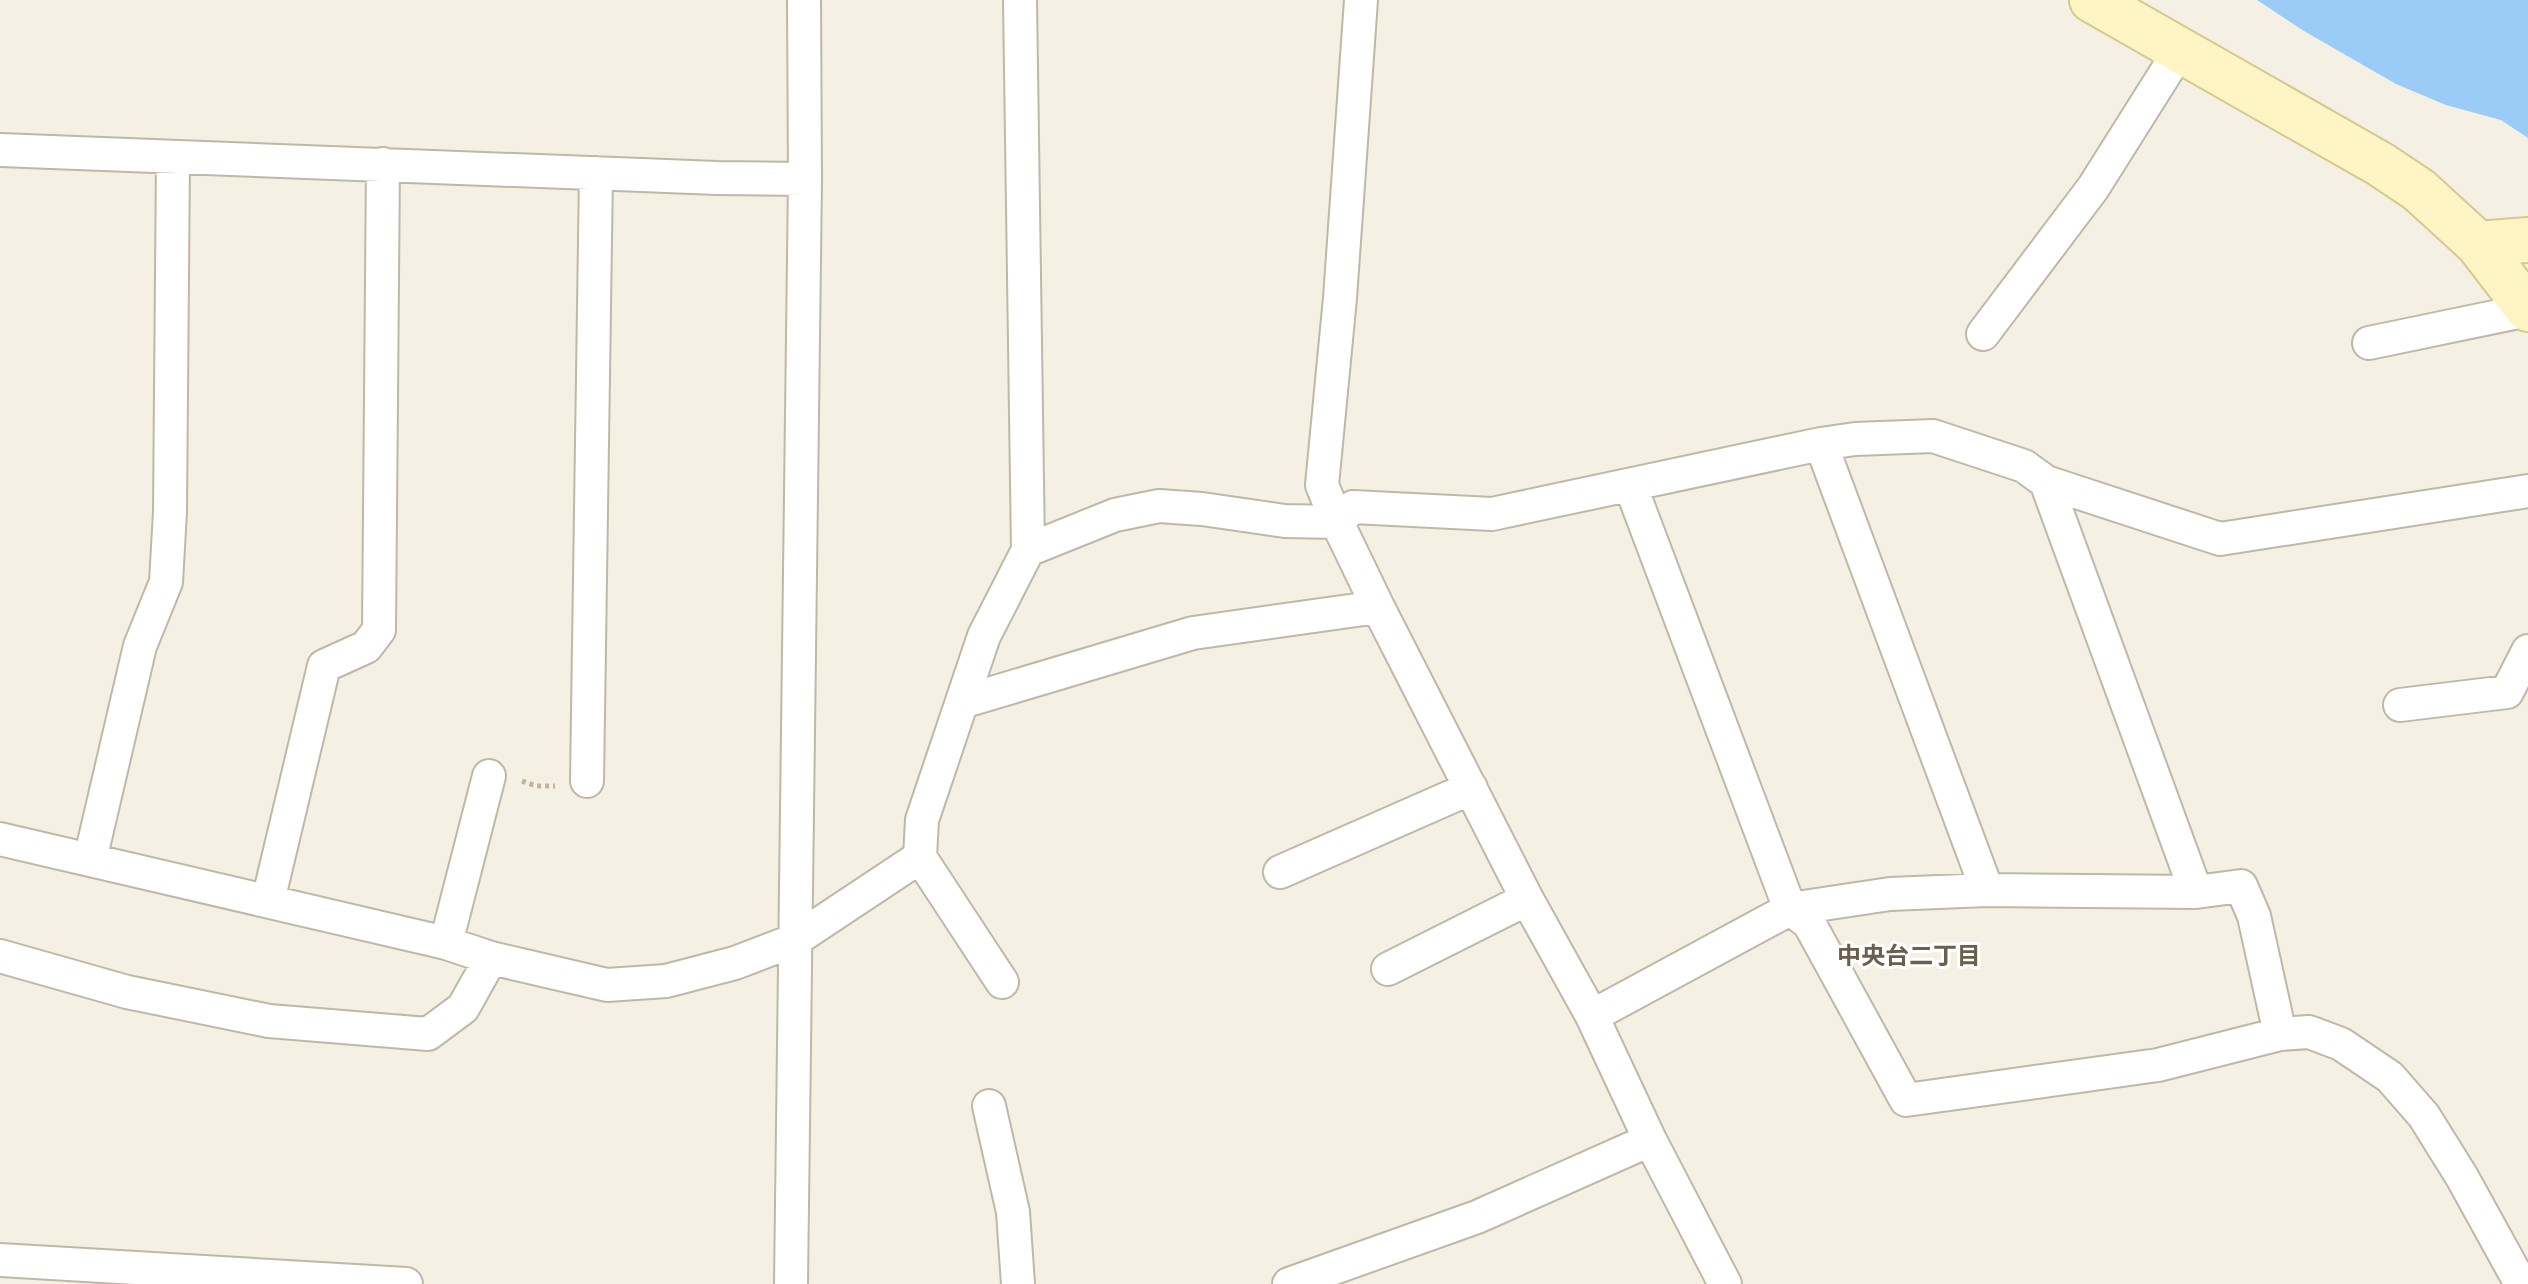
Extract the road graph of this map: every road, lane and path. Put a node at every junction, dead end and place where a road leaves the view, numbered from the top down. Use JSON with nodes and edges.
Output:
{"nodes":[{"id":1,"x":804,"y":0,"type":"edge"},
{"id":2,"x":1020,"y":0,"type":"edge"},
{"id":3,"x":1361,"y":0,"type":"edge"},
{"id":4,"x":2092,"y":0,"type":"edge"},
{"id":5,"x":2180,"y":50,"type":"junction"},
{"id":6,"x":0,"y":150,"type":"edge"},
{"id":7,"x":173,"y":157,"type":"junction"},
{"id":8,"x":383,"y":164,"type":"junction"},
{"id":9,"x":596,"y":173,"type":"junction"},
{"id":10,"x":805,"y":179,"type":"junction"},
{"id":11,"x":2528,"y":240,"type":"edge"},
{"id":12,"x":2478,"y":244,"type":"junction"},
{"id":13,"x":2528,"y":310,"type":"edge"},
{"id":14,"x":1983,"y":334,"type":"dead end"},
{"id":15,"x":2369,"y":343,"type":"dead end"},
{"id":16,"x":1821,"y":444,"type":"junction"},
{"id":17,"x":2046,"y":482,"type":"junction"},
{"id":18,"x":1631,"y":487,"type":"junction"},
{"id":19,"x":2528,"y":491,"type":"edge"},
{"id":20,"x":1337,"y":522,"type":"junction"},
{"id":21,"x":1028,"y":550,"type":"junction"},
{"id":22,"x":1378,"y":607,"type":"junction"},
{"id":23,"x":2528,"y":651,"type":"edge"},
{"id":24,"x":962,"y":702,"type":"junction"},
{"id":25,"x":2400,"y":705,"type":"dead end"},
{"id":26,"x":489,"y":776,"type":"joint"},
{"id":27,"x":587,"y":781,"type":"joint"},
{"id":28,"x":1471,"y":788,"type":"junction"},
{"id":29,"x":0,"y":839,"type":"edge"},
{"id":30,"x":920,"y":857,"type":"junction"},
{"id":31,"x":90,"y":860,"type":"junction"},
{"id":32,"x":1280,"y":872,"type":"dead end"},
{"id":33,"x":1987,"y":890,"type":"junction"},
{"id":34,"x":2196,"y":892,"type":"junction"},
{"id":35,"x":1527,"y":899,"type":"junction"},
{"id":36,"x":268,"y":901,"type":"junction"},
{"id":37,"x":1790,"y":909,"type":"junction"},
{"id":38,"x":795,"y":940,"type":"junction"},
{"id":39,"x":446,"y":943,"type":"junction"},
{"id":40,"x":0,"y":956,"type":"edge"},
{"id":41,"x":491,"y":958,"type":"junction"},
{"id":42,"x":1388,"y":969,"type":"dead end"},
{"id":43,"x":1002,"y":982,"type":"dead end"},
{"id":44,"x":1592,"y":1016,"type":"junction"},
{"id":45,"x":2280,"y":1034,"type":"junction"},
{"id":46,"x":989,"y":1106,"type":"dead end"},
{"id":47,"x":1650,"y":1140,"type":"junction"},
{"id":48,"x":0,"y":1260,"type":"edge"},
{"id":49,"x":406,"y":1284,"type":"edge"},
{"id":50,"x":791,"y":1284,"type":"edge"},
{"id":51,"x":1018,"y":1284,"type":"edge"},
{"id":52,"x":1289,"y":1284,"type":"edge"},
{"id":53,"x":1725,"y":1284,"type":"edge"},
{"id":54,"x":2521,"y":1284,"type":"edge"}],
"edges":[{"from":1,"to":10,"type":"street"},
{"from":2,"to":21,"type":"street"},
{"from":3,"to":20,"type":"street"},
{"from":4,"to":5,"type":"street"},
{"from":5,"to":12,"type":"street"},
{"from":5,"to":14,"type":"street"},
{"from":6,"to":7,"type":"street"},
{"from":7,"to":8,"type":"street"},
{"from":7,"to":31,"type":"street"},
{"from":8,"to":9,"type":"street"},
{"from":8,"to":36,"type":"street"},
{"from":9,"to":10,"type":"street"},
{"from":9,"to":27,"type":"street"},
{"from":10,"to":38,"type":"street"},
{"from":11,"to":12,"type":"street"},
{"from":12,"to":13,"type":"street"},
{"from":13,"to":15,"type":"street"},
{"from":16,"to":17,"type":"street"},
{"from":16,"to":18,"type":"street"},
{"from":16,"to":33,"type":"street"},
{"from":17,"to":19,"type":"street"},
{"from":17,"to":34,"type":"street"},
{"from":18,"to":20,"type":"street"},
{"from":18,"to":37,"type":"street"},
{"from":20,"to":21,"type":"street"},
{"from":20,"to":22,"type":"street"},
{"from":21,"to":24,"type":"street"},
{"from":22,"to":24,"type":"street"},
{"from":22,"to":28,"type":"street"},
{"from":23,"to":25,"type":"street"},
{"from":24,"to":30,"type":"street"},
{"from":26,"to":27,"type":"path"},
{"from":26,"to":39,"type":"street"},
{"from":28,"to":32,"type":"street"},
{"from":28,"to":35,"type":"street"},
{"from":29,"to":31,"type":"street"},
{"from":30,"to":38,"type":"street"},
{"from":30,"to":43,"type":"street"},
{"from":31,"to":36,"type":"street"},
{"from":33,"to":34,"type":"street"},
{"from":33,"to":37,"type":"street"},
{"from":34,"to":45,"type":"street"},
{"from":35,"to":42,"type":"street"},
{"from":35,"to":44,"type":"street"},
{"from":36,"to":39,"type":"street"},
{"from":37,"to":44,"type":"street"},
{"from":37,"to":45,"type":"street"},
{"from":38,"to":41,"type":"street"},
{"from":38,"to":50,"type":"street"},
{"from":39,"to":41,"type":"street"},
{"from":40,"to":41,"type":"street"},
{"from":44,"to":47,"type":"street"},
{"from":45,"to":54,"type":"street"},
{"from":46,"to":51,"type":"street"},
{"from":47,"to":52,"type":"street"},
{"from":47,"to":53,"type":"street"},
{"from":48,"to":49,"type":"street"}]}
